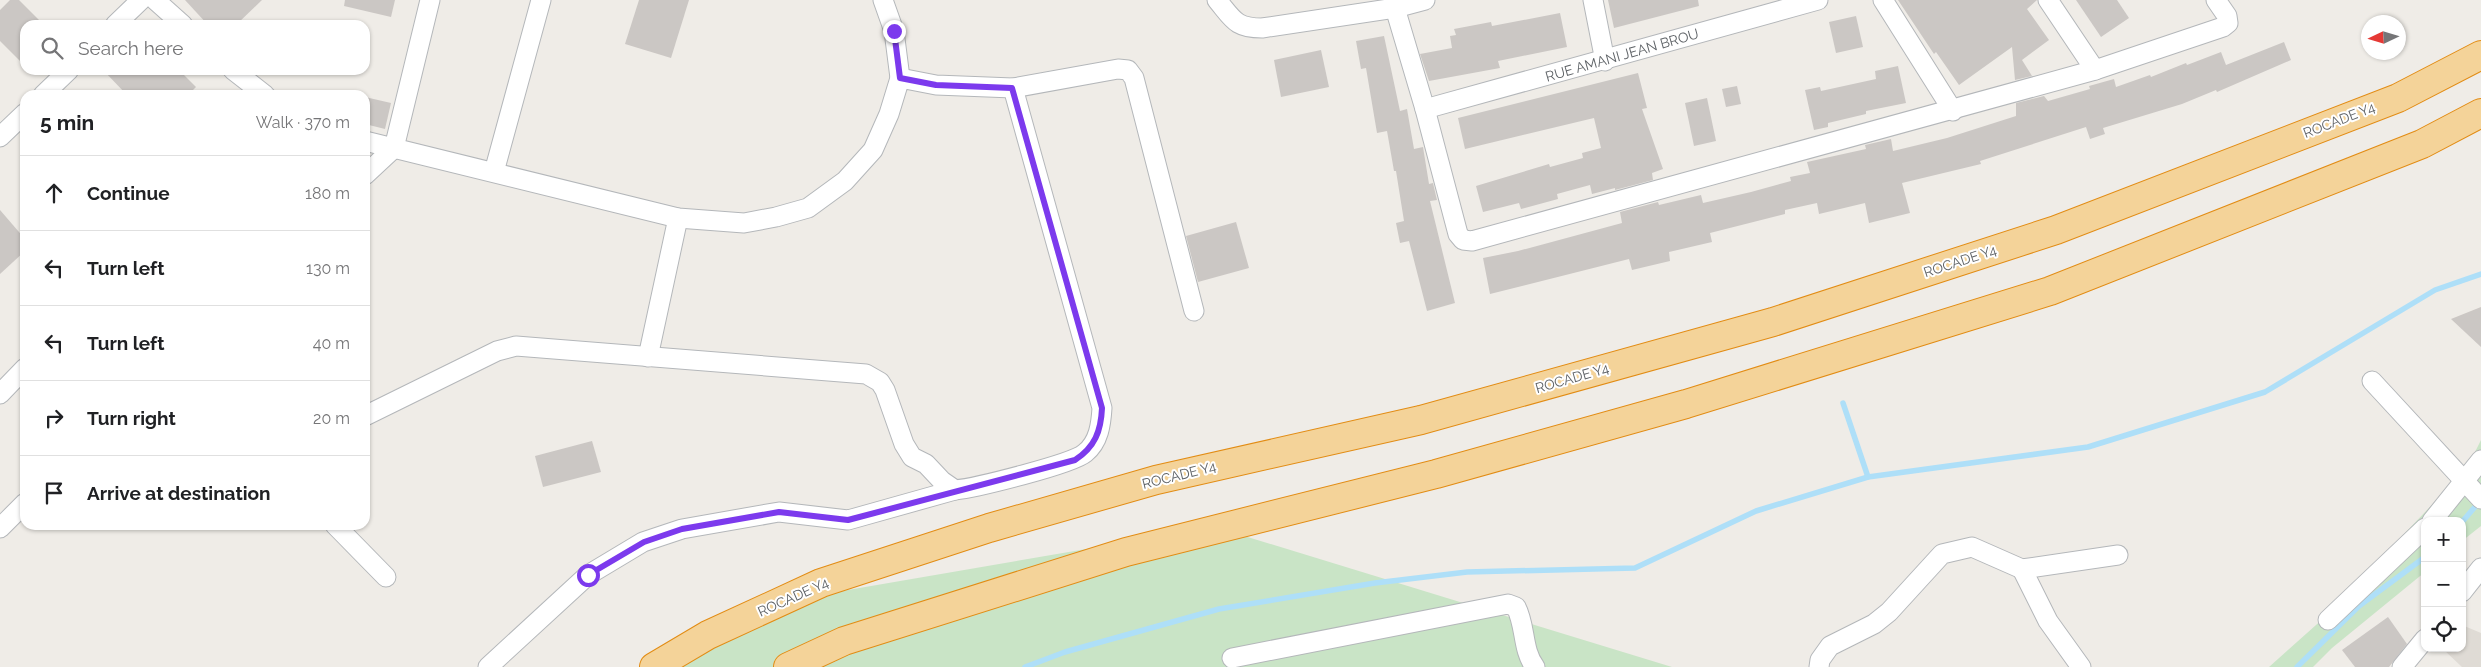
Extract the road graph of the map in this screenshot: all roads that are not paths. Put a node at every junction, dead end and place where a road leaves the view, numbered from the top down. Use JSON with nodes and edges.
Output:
{"nodes":[{"id":1,"x":141,"y":0,"type":"edge"},
{"id":2,"x":156,"y":0,"type":"edge"},
{"id":3,"x":430,"y":0,"type":"edge"},
{"id":4,"x":541,"y":0,"type":"edge"},
{"id":5,"x":883,"y":0,"type":"edge"},
{"id":6,"x":1217,"y":0,"type":"edge"},
{"id":7,"x":1425,"y":0,"type":"edge"},
{"id":8,"x":1593,"y":0,"type":"edge"},
{"id":9,"x":1818,"y":0,"type":"edge"},
{"id":10,"x":1884,"y":0,"type":"edge"},
{"id":11,"x":2048,"y":0,"type":"edge"},
{"id":12,"x":2216,"y":0,"type":"edge"},
{"id":13,"x":1395,"y":8,"type":"junction"},
{"id":14,"x":120,"y":20,"type":"edge"},
{"id":15,"x":178,"y":20,"type":"edge"},
{"id":16,"x":2481,"y":55,"type":"edge"},
{"id":17,"x":1605,"y":61,"type":"junction"},
{"id":18,"x":2095,"y":70,"type":"junction"},
{"id":19,"x":64,"y":75,"type":"edge"},
{"id":20,"x":239,"y":75,"type":"edge"},
{"id":21,"x":900,"y":78,"type":"junction"},
{"id":22,"x":1012,"y":88,"type":"junction"},
{"id":23,"x":48,"y":90,"type":"edge"},
{"id":24,"x":259,"y":90,"type":"edge"},
{"id":25,"x":1425,"y":109,"type":"junction"},
{"id":26,"x":1953,"y":110,"type":"junction"},
{"id":27,"x":2481,"y":113,"type":"edge"},
{"id":28,"x":20,"y":118,"type":"edge"},
{"id":29,"x":0,"y":137,"type":"edge"},
{"id":30,"x":370,"y":142,"type":"edge"},
{"id":31,"x":394,"y":148,"type":"junction"},
{"id":32,"x":370,"y":170,"type":"edge"},
{"id":33,"x":494,"y":172,"type":"junction"},
{"id":34,"x":678,"y":218,"type":"junction"},
{"id":35,"x":1194,"y":311,"type":"dead end"},
{"id":36,"x":648,"y":357,"type":"junction"},
{"id":37,"x":20,"y":373,"type":"edge"},
{"id":38,"x":2372,"y":381,"type":"dead end"},
{"id":39,"x":0,"y":394,"type":"edge"},
{"id":40,"x":370,"y":414,"type":"edge"},
{"id":41,"x":2481,"y":460,"type":"edge"},
{"id":42,"x":955,"y":490,"type":"junction"},
{"id":43,"x":2473,"y":491,"type":"edge"},
{"id":44,"x":20,"y":508,"type":"edge"},
{"id":45,"x":2437,"y":517,"type":"edge"},
{"id":46,"x":0,"y":528,"type":"edge"},
{"id":47,"x":339,"y":530,"type":"edge"},
{"id":48,"x":2421,"y":532,"type":"edge"},
{"id":49,"x":2118,"y":555,"type":"dead end"},
{"id":50,"x":2481,"y":568,"type":"edge"},
{"id":51,"x":2022,"y":569,"type":"junction"},
{"id":52,"x":386,"y":577,"type":"dead end"},
{"id":53,"x":2466,"y":587,"type":"edge"},
{"id":54,"x":2328,"y":620,"type":"dead end"},
{"id":55,"x":2421,"y":643,"type":"edge"},
{"id":56,"x":1232,"y":658,"type":"dead end"},
{"id":57,"x":488,"y":667,"type":"edge"},
{"id":58,"x":654,"y":667,"type":"edge"},
{"id":59,"x":788,"y":667,"type":"edge"},
{"id":60,"x":1535,"y":667,"type":"edge"},
{"id":61,"x":1819,"y":667,"type":"edge"},
{"id":62,"x":2081,"y":667,"type":"edge"},
{"id":63,"x":2402,"y":667,"type":"edge"}],
"edges":[{"from":1,"to":14,"type":"street"},
{"from":2,"to":15,"type":"street"},
{"from":3,"to":31,"type":"street"},
{"from":4,"to":33,"type":"street"},
{"from":5,"to":21,"type":"street"},
{"from":6,"to":13,"type":"street"},
{"from":7,"to":13,"type":"street"},
{"from":8,"to":17,"type":"street"},
{"from":9,"to":17,"type":"street","name":"RUE AMANI JEAN BROU"},
{"from":10,"to":26,"type":"street"},
{"from":11,"to":18,"type":"street"},
{"from":12,"to":18,"type":"street"},
{"from":13,"to":25,"type":"street"},
{"from":16,"to":58,"type":"highway","name":"ROCADE Y4"},
{"from":17,"to":25,"type":"street","name":"RUE AMANI JEAN BROU"},
{"from":18,"to":26,"type":"street"},
{"from":19,"to":23,"type":"street"},
{"from":20,"to":24,"type":"street"},
{"from":21,"to":22,"type":"street"},
{"from":21,"to":34,"type":"street"},
{"from":22,"to":35,"type":"street"},
{"from":22,"to":42,"type":"street"},
{"from":25,"to":26,"type":"street"},
{"from":27,"to":59,"type":"highway"},
{"from":28,"to":29,"type":"street"},
{"from":30,"to":31,"type":"street"},
{"from":31,"to":32,"type":"street"},
{"from":31,"to":33,"type":"street"},
{"from":33,"to":34,"type":"street"},
{"from":34,"to":36,"type":"street"},
{"from":36,"to":40,"type":"street"},
{"from":36,"to":42,"type":"street"},
{"from":37,"to":39,"type":"street"},
{"from":38,"to":43,"type":"street"},
{"from":41,"to":43,"type":"street"},
{"from":42,"to":57,"type":"street"},
{"from":43,"to":45,"type":"street"},
{"from":44,"to":46,"type":"street"},
{"from":47,"to":52,"type":"street"},
{"from":48,"to":54,"type":"street"},
{"from":49,"to":51,"type":"street"},
{"from":50,"to":53,"type":"street"},
{"from":51,"to":61,"type":"street"},
{"from":51,"to":62,"type":"street"},
{"from":55,"to":63,"type":"street"},
{"from":56,"to":60,"type":"street"}]}
